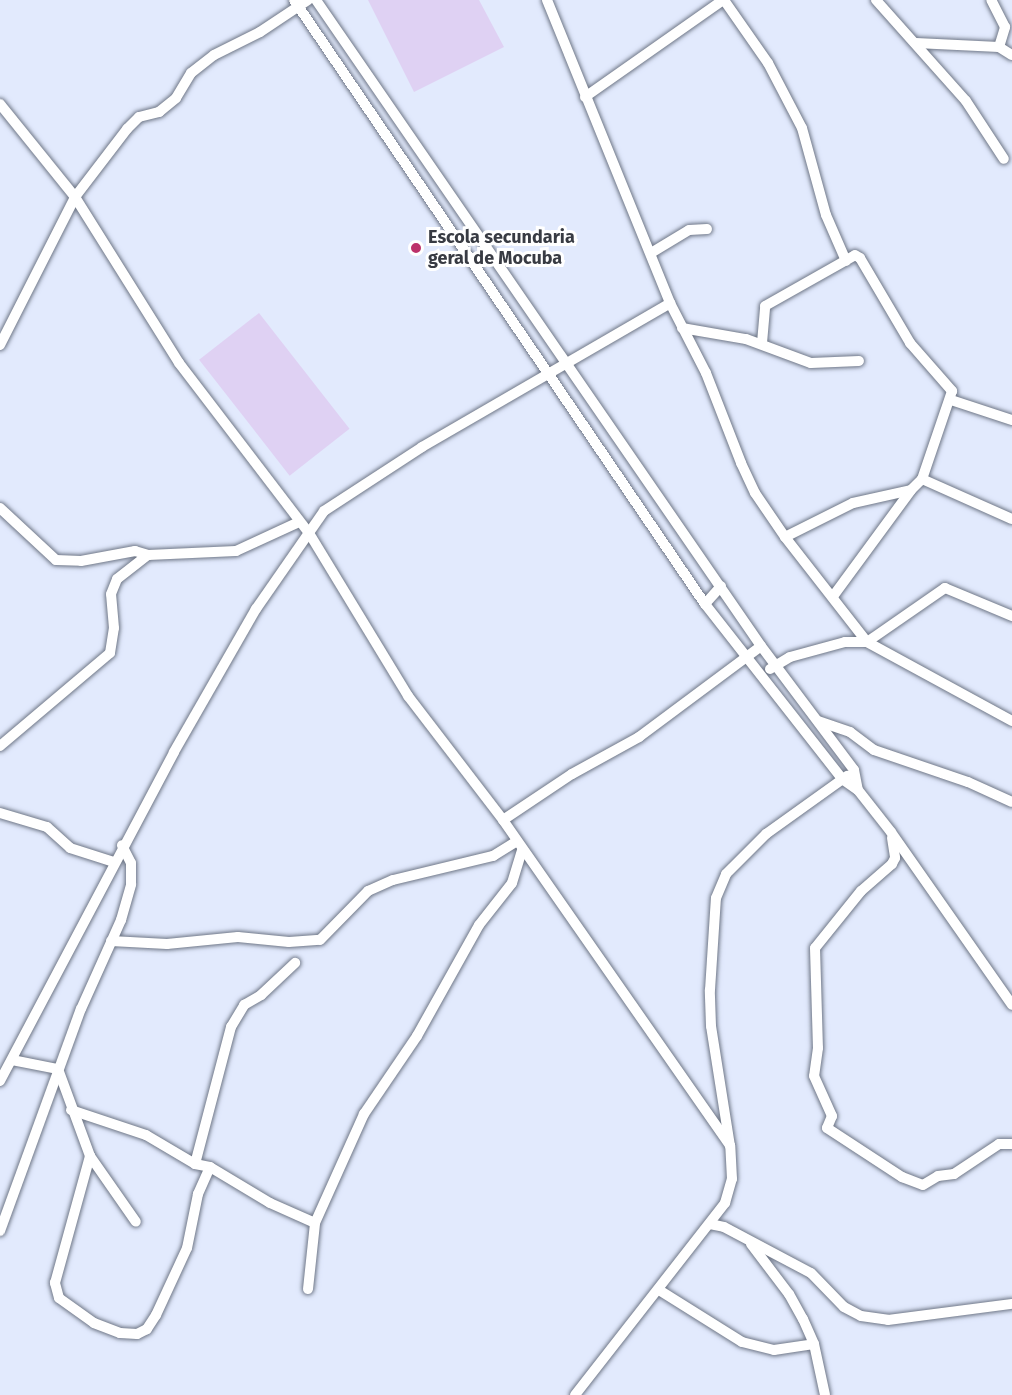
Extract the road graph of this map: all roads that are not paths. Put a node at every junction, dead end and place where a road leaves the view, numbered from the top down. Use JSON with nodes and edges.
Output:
{"nodes":[{"id":1,"x":316,"y":0,"type":"edge"},
{"id":2,"x":548,"y":0,"type":"edge"},
{"id":3,"x":724,"y":0,"type":"edge"},
{"id":4,"x":876,"y":0,"type":"edge"},
{"id":5,"x":991,"y":0,"type":"edge"},
{"id":6,"x":300,"y":2,"type":"edge"},
{"id":7,"x":1009,"y":36,"type":"edge"},
{"id":8,"x":916,"y":43,"type":"junction"},
{"id":9,"x":999,"y":47,"type":"junction"},
{"id":10,"x":1012,"y":55,"type":"edge"},
{"id":11,"x":585,"y":97,"type":"junction"},
{"id":12,"x":0,"y":104,"type":"edge"},
{"id":13,"x":418,"y":150,"type":"junction"},
{"id":14,"x":403,"y":159,"type":"junction"},
{"id":15,"x":1004,"y":159,"type":"dead end"},
{"id":16,"x":75,"y":197,"type":"junction"},
{"id":17,"x":707,"y":229,"type":"dead end"},
{"id":18,"x":651,"y":253,"type":"junction"},
{"id":19,"x":846,"y":261,"type":"junction"},
{"id":20,"x":670,"y":303,"type":"junction"},
{"id":21,"x":682,"y":328,"type":"junction"},
{"id":22,"x":762,"y":343,"type":"junction"},
{"id":23,"x":0,"y":345,"type":"edge"},
{"id":24,"x":859,"y":361,"type":"dead end"},
{"id":25,"x":566,"y":365,"type":"junction"},
{"id":26,"x":548,"y":375,"type":"junction"},
{"id":27,"x":951,"y":400,"type":"junction"},
{"id":28,"x":1012,"y":420,"type":"edge"},
{"id":29,"x":922,"y":478,"type":"junction"},
{"id":30,"x":911,"y":490,"type":"junction"},
{"id":31,"x":0,"y":508,"type":"edge"},
{"id":32,"x":1012,"y":519,"type":"edge"},
{"id":33,"x":299,"y":522,"type":"junction"},
{"id":34,"x":309,"y":533,"type":"junction"},
{"id":35,"x":785,"y":537,"type":"junction"},
{"id":36,"x":148,"y":555,"type":"junction"},
{"id":37,"x":721,"y":586,"type":"junction"},
{"id":38,"x":834,"y":595,"type":"junction"},
{"id":39,"x":705,"y":604,"type":"junction"},
{"id":40,"x":1012,"y":616,"type":"edge"},
{"id":41,"x":867,"y":642,"type":"junction"},
{"id":42,"x":761,"y":646,"type":"junction"},
{"id":43,"x":747,"y":656,"type":"junction"},
{"id":44,"x":776,"y":665,"type":"junction"},
{"id":45,"x":762,"y":674,"type":"junction"},
{"id":46,"x":818,"y":721,"type":"junction"},
{"id":47,"x":1012,"y":721,"type":"edge"},
{"id":48,"x":0,"y":746,"type":"edge"},
{"id":49,"x":854,"y":770,"type":"junction"},
{"id":50,"x":842,"y":779,"type":"junction"},
{"id":51,"x":858,"y":790,"type":"junction"},
{"id":52,"x":1012,"y":802,"type":"edge"},
{"id":53,"x":0,"y":813,"type":"edge"},
{"id":54,"x":503,"y":820,"type":"junction"},
{"id":55,"x":891,"y":832,"type":"junction"},
{"id":56,"x":122,"y":845,"type":"junction"},
{"id":57,"x":520,"y":845,"type":"junction"},
{"id":58,"x":114,"y":862,"type":"junction"},
{"id":59,"x":111,"y":941,"type":"junction"},
{"id":60,"x":295,"y":963,"type":"dead end"},
{"id":61,"x":1006,"y":988,"type":"edge"},
{"id":62,"x":1012,"y":1005,"type":"edge"},
{"id":63,"x":12,"y":1060,"type":"junction"},
{"id":64,"x":58,"y":1069,"type":"junction"},
{"id":65,"x":0,"y":1081,"type":"edge"},
{"id":66,"x":71,"y":1110,"type":"junction"},
{"id":67,"x":1012,"y":1144,"type":"edge"},
{"id":68,"x":730,"y":1146,"type":"junction"},
{"id":69,"x":90,"y":1156,"type":"junction"},
{"id":70,"x":195,"y":1164,"type":"junction"},
{"id":71,"x":210,"y":1167,"type":"junction"},
{"id":72,"x":136,"y":1222,"type":"dead end"},
{"id":73,"x":315,"y":1223,"type":"junction"},
{"id":74,"x":710,"y":1224,"type":"junction"},
{"id":75,"x":0,"y":1231,"type":"edge"},
{"id":76,"x":748,"y":1241,"type":"junction"},
{"id":77,"x":308,"y":1289,"type":"dead end"},
{"id":78,"x":659,"y":1290,"type":"junction"},
{"id":79,"x":1012,"y":1304,"type":"edge"},
{"id":80,"x":814,"y":1344,"type":"junction"},
{"id":81,"x":575,"y":1395,"type":"edge"},
{"id":82,"x":825,"y":1395,"type":"edge"}],
"edges":[{"from":1,"to":13,"type":"street"},
{"from":2,"to":11,"type":"street"},
{"from":3,"to":11,"type":"street"},
{"from":3,"to":19,"type":"street"},
{"from":4,"to":8,"type":"street"},
{"from":5,"to":7,"type":"street"},
{"from":6,"to":14,"type":"street"},
{"from":6,"to":16,"type":"street"},
{"from":7,"to":9,"type":"street"},
{"from":8,"to":9,"type":"street"},
{"from":8,"to":15,"type":"street"},
{"from":9,"to":10,"type":"street"},
{"from":11,"to":18,"type":"street"},
{"from":12,"to":16,"type":"street"},
{"from":13,"to":14,"type":"street"},
{"from":13,"to":25,"type":"street"},
{"from":14,"to":26,"type":"street"},
{"from":16,"to":23,"type":"street"},
{"from":16,"to":33,"type":"street"},
{"from":17,"to":18,"type":"street"},
{"from":18,"to":20,"type":"street"},
{"from":19,"to":22,"type":"street"},
{"from":19,"to":27,"type":"street"},
{"from":20,"to":21,"type":"street"},
{"from":20,"to":25,"type":"street"},
{"from":21,"to":22,"type":"street"},
{"from":21,"to":35,"type":"street"},
{"from":22,"to":24,"type":"street"},
{"from":25,"to":26,"type":"street"},
{"from":25,"to":37,"type":"street"},
{"from":26,"to":34,"type":"street"},
{"from":26,"to":39,"type":"street"},
{"from":27,"to":28,"type":"street"},
{"from":27,"to":29,"type":"street"},
{"from":29,"to":30,"type":"street"},
{"from":29,"to":32,"type":"street"},
{"from":30,"to":35,"type":"street"},
{"from":30,"to":38,"type":"street"},
{"from":31,"to":36,"type":"street"},
{"from":33,"to":34,"type":"street"},
{"from":33,"to":36,"type":"street"},
{"from":34,"to":54,"type":"street"},
{"from":34,"to":56,"type":"street"},
{"from":35,"to":38,"type":"street"},
{"from":36,"to":48,"type":"street"},
{"from":37,"to":39,"type":"street"},
{"from":37,"to":42,"type":"street"},
{"from":38,"to":41,"type":"street"},
{"from":39,"to":43,"type":"street"},
{"from":40,"to":41,"type":"street"},
{"from":41,"to":44,"type":"street"},
{"from":41,"to":47,"type":"street"},
{"from":42,"to":43,"type":"street"},
{"from":42,"to":44,"type":"street"},
{"from":43,"to":45,"type":"street"},
{"from":43,"to":54,"type":"street"},
{"from":44,"to":45,"type":"street"},
{"from":44,"to":46,"type":"street"},
{"from":45,"to":50,"type":"street"},
{"from":46,"to":49,"type":"street"},
{"from":46,"to":52,"type":"street"},
{"from":49,"to":50,"type":"street"},
{"from":49,"to":51,"type":"street"},
{"from":50,"to":51,"type":"street"},
{"from":50,"to":68,"type":"street"},
{"from":51,"to":55,"type":"street"},
{"from":53,"to":58,"type":"street"},
{"from":54,"to":57,"type":"street"},
{"from":55,"to":61,"type":"street"},
{"from":55,"to":67,"type":"street"},
{"from":56,"to":58,"type":"street"},
{"from":56,"to":59,"type":"street"},
{"from":57,"to":59,"type":"street"},
{"from":57,"to":68,"type":"street"},
{"from":57,"to":73,"type":"street"},
{"from":58,"to":63,"type":"street"},
{"from":59,"to":64,"type":"street"},
{"from":60,"to":70,"type":"street"},
{"from":61,"to":62,"type":"street"},
{"from":63,"to":64,"type":"street"},
{"from":63,"to":65,"type":"street"},
{"from":64,"to":66,"type":"street"},
{"from":64,"to":75,"type":"street"},
{"from":66,"to":69,"type":"street"},
{"from":66,"to":70,"type":"street"},
{"from":68,"to":74,"type":"street"},
{"from":69,"to":71,"type":"street"},
{"from":69,"to":72,"type":"street"},
{"from":70,"to":71,"type":"street"},
{"from":71,"to":73,"type":"street"},
{"from":73,"to":77,"type":"street"},
{"from":74,"to":76,"type":"street"},
{"from":74,"to":78,"type":"street"},
{"from":76,"to":79,"type":"street"},
{"from":76,"to":80,"type":"street"},
{"from":78,"to":80,"type":"street"},
{"from":78,"to":81,"type":"street"},
{"from":80,"to":82,"type":"street"}]}
